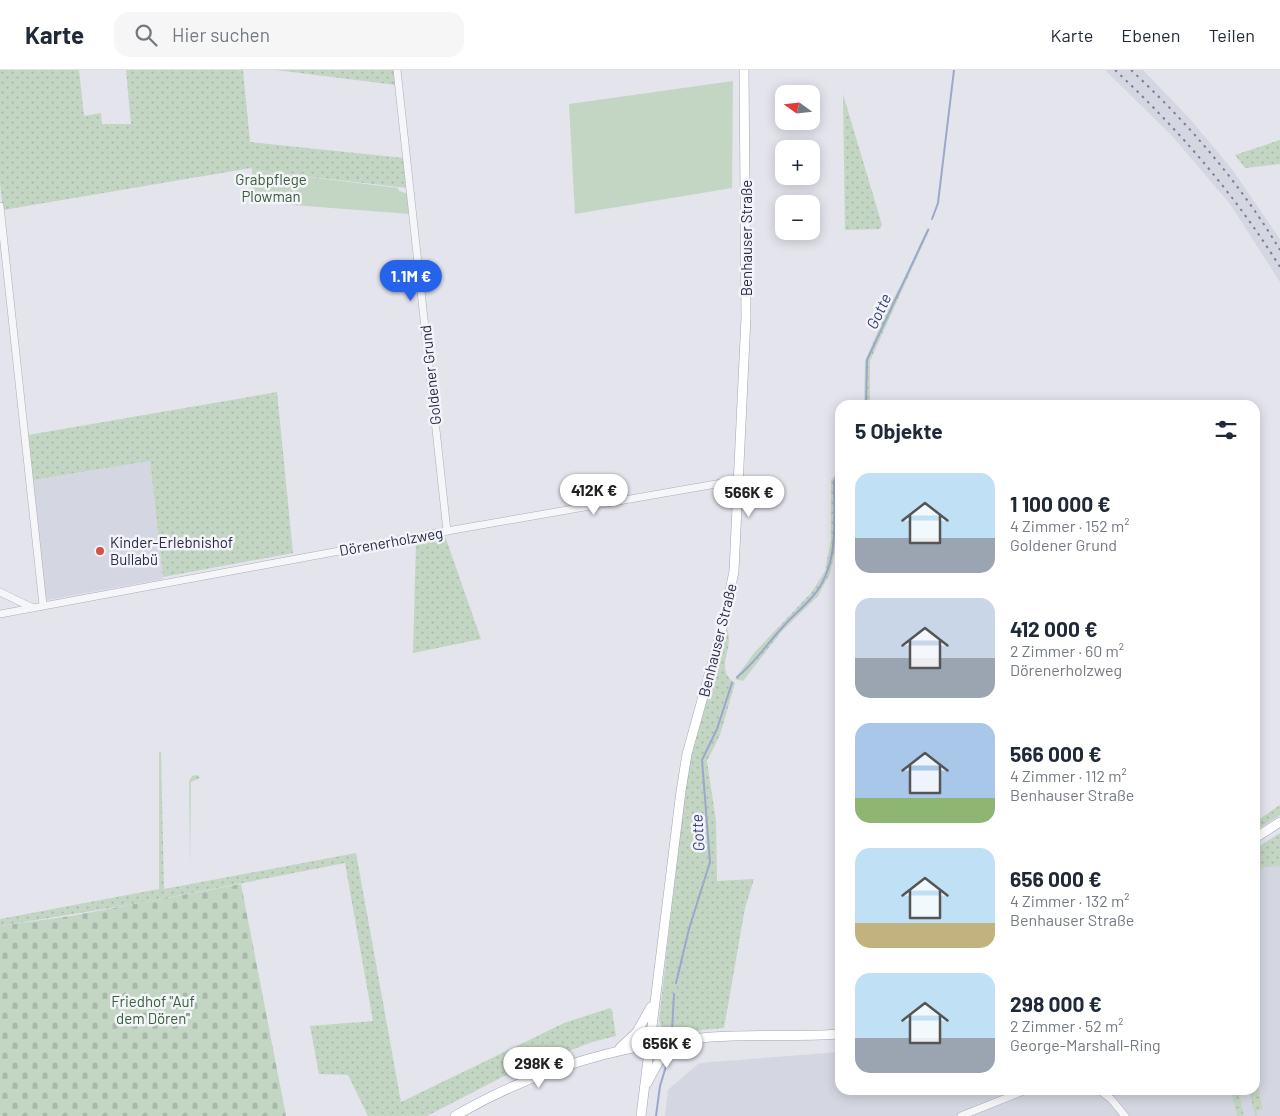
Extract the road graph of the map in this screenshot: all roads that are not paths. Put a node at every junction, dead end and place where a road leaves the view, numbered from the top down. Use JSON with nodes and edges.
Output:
{"nodes":[{"id":1,"x":398,"y":70,"type":"edge"},
{"id":2,"x":744,"y":70,"type":"edge"},
{"id":3,"x":0,"y":206,"type":"edge"},
{"id":4,"x":739,"y":480,"type":"junction"},
{"id":5,"x":447,"y":531,"type":"junction"},
{"id":6,"x":0,"y":592,"type":"edge"},
{"id":7,"x":43,"y":605,"type":"junction"},
{"id":8,"x":31,"y":607,"type":"junction"},
{"id":9,"x":0,"y":614,"type":"edge"},
{"id":10,"x":1280,"y":822,"type":"edge"},
{"id":11,"x":1260,"y":835,"type":"edge"},
{"id":12,"x":654,"y":1000,"type":"junction"},
{"id":13,"x":835,"y":1034,"type":"edge"},
{"id":14,"x":679,"y":1040,"type":"junction"},
{"id":15,"x":649,"y":1044,"type":"junction"},
{"id":16,"x":618,"y":1050,"type":"junction"},
{"id":17,"x":644,"y":1090,"type":"junction"},
{"id":18,"x":1014,"y":1095,"type":"edge"},
{"id":19,"x":1106,"y":1095,"type":"edge"},
{"id":20,"x":455,"y":1116,"type":"edge"},
{"id":21,"x":641,"y":1116,"type":"edge"},
{"id":22,"x":961,"y":1116,"type":"edge"},
{"id":23,"x":1125,"y":1116,"type":"edge"}],
"edges":[{"from":1,"to":5,"type":"street","name":"Goldener Grund"},
{"from":2,"to":4,"type":"main road","name":"Benhauser Straße"},
{"from":3,"to":7,"type":"street"},
{"from":4,"to":5,"type":"street","name":"Dörenerholzweg"},
{"from":4,"to":12,"type":"main road","name":"Benhauser Straße"},
{"from":5,"to":7,"type":"street","name":"Dörenerholzweg"},
{"from":6,"to":8,"type":"street"},
{"from":7,"to":8,"type":"street","name":"Dörenerholzweg"},
{"from":8,"to":9,"type":"street","name":"Dörenerholzweg"},
{"from":10,"to":11,"type":"main road"},
{"from":12,"to":15,"type":"main road","name":"Benhauser Straße"},
{"from":12,"to":16,"type":"main road"},
{"from":13,"to":14,"type":"main road"},
{"from":14,"to":15,"type":"main road"},
{"from":14,"to":17,"type":"main road"},
{"from":15,"to":16,"type":"main road"},
{"from":15,"to":17,"type":"main road","name":"Benhauser Straße"},
{"from":16,"to":20,"type":"main road"},
{"from":17,"to":21,"type":"main road","name":"Benhauser Straße"},
{"from":18,"to":22,"type":"street"},
{"from":19,"to":23,"type":"street"}]}
